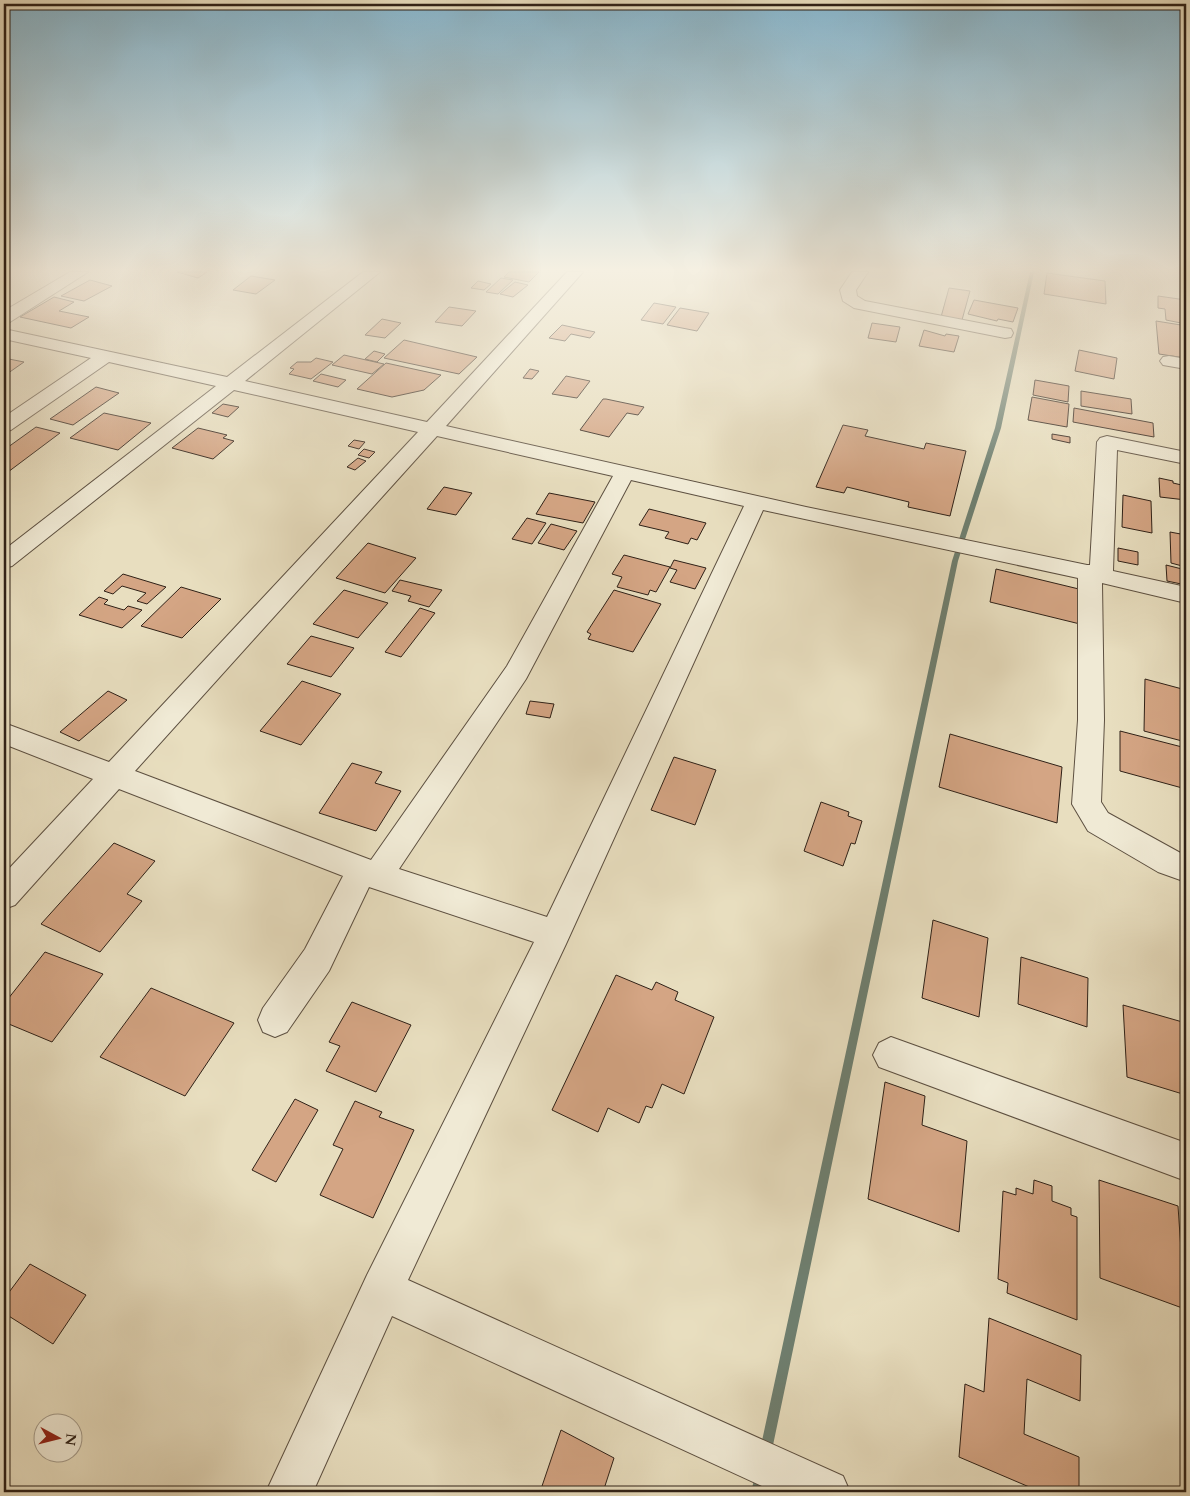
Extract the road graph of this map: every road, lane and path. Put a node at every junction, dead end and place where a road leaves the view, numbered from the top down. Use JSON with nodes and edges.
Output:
{"nodes":[{"id":1,"x":40,"y":342,"type":"edge"},
{"id":2,"x":282,"y":342,"type":"edge"},
{"id":3,"x":512,"y":342,"type":"edge"},
{"id":4,"x":106,"y":356,"type":"junction"},
{"id":5,"x":230,"y":382,"type":"junction"},
{"id":6,"x":4,"y":426,"type":"edge"},
{"id":7,"x":432,"y":429,"type":"junction"},
{"id":8,"x":1186,"y":458,"type":"edge"},
{"id":9,"x":625,"y":473,"type":"junction"},
{"id":10,"x":756,"y":502,"type":"junction"},
{"id":11,"x":4,"y":561,"type":"edge"},
{"id":12,"x":1095,"y":574,"type":"junction"},
{"id":13,"x":1186,"y":595,"type":"edge"},
{"id":14,"x":4,"y":733,"type":"edge"},
{"id":15,"x":114,"y":776,"type":"junction"},
{"id":16,"x":1186,"y":869,"type":"edge"},
{"id":17,"x":370,"y":873,"type":"junction"},
{"id":18,"x":4,"y":895,"type":"edge"},
{"id":19,"x":555,"y":934,"type":"junction"},
{"id":20,"x":276,"y":1020,"type":"dead end"},
{"id":21,"x":892,"y":1055,"type":"dead end"},
{"id":22,"x":1186,"y":1162,"type":"edge"},
{"id":23,"x":382,"y":1290,"type":"junction"},
{"id":24,"x":289,"y":1492,"type":"edge"},
{"id":25,"x":827,"y":1492,"type":"edge"}],
"edges":[{"from":1,"to":4,"type":"street"},
{"from":2,"to":5,"type":"street"},
{"from":3,"to":7,"type":"street"},
{"from":4,"to":5,"type":"street"},
{"from":4,"to":6,"type":"street"},
{"from":5,"to":7,"type":"street"},
{"from":5,"to":11,"type":"street"},
{"from":7,"to":9,"type":"street"},
{"from":7,"to":15,"type":"street"},
{"from":8,"to":12,"type":"street"},
{"from":9,"to":10,"type":"street"},
{"from":9,"to":17,"type":"street"},
{"from":10,"to":12,"type":"street"},
{"from":10,"to":19,"type":"street"},
{"from":12,"to":13,"type":"street"},
{"from":12,"to":16,"type":"street"},
{"from":14,"to":15,"type":"street"},
{"from":15,"to":17,"type":"street"},
{"from":15,"to":18,"type":"street"},
{"from":17,"to":19,"type":"street"},
{"from":17,"to":20,"type":"street"},
{"from":19,"to":23,"type":"street"},
{"from":21,"to":22,"type":"street"},
{"from":23,"to":24,"type":"street"},
{"from":23,"to":25,"type":"street"}]}
